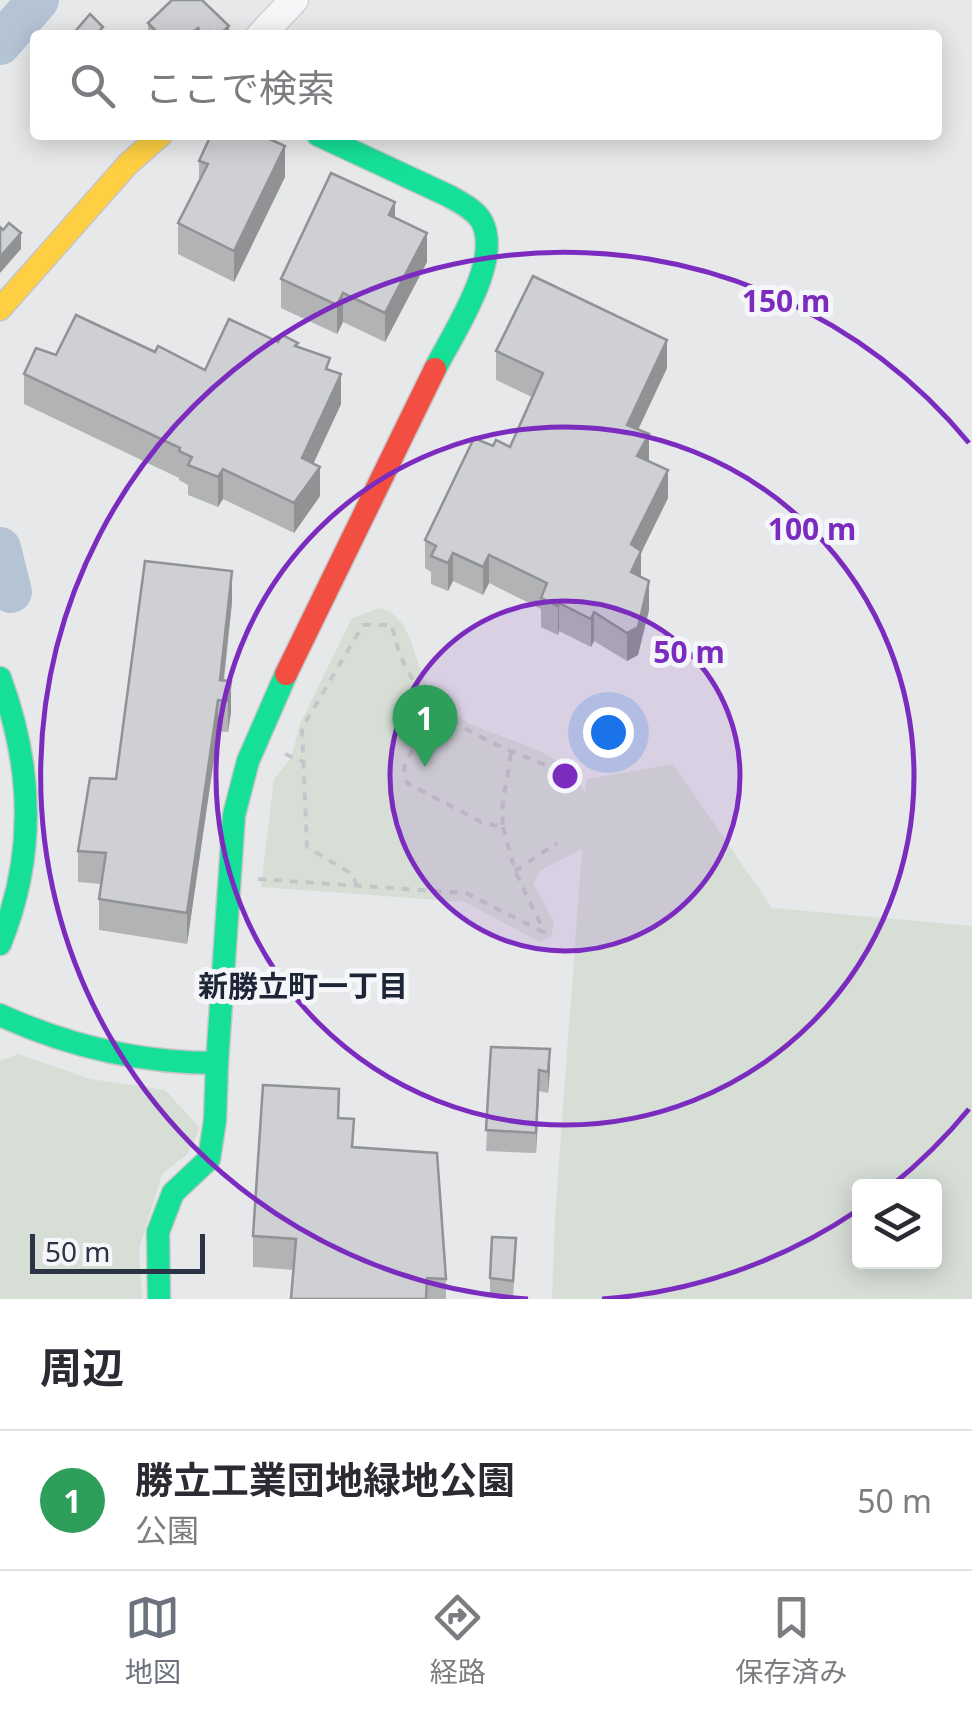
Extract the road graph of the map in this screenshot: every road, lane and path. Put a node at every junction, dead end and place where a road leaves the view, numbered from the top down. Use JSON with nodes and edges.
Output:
{"nodes":[{"id":1,"x":294,"y":0,"type":"edge"},
{"id":2,"x":265,"y":30,"type":"edge"},
{"id":3,"x":155,"y":140,"type":"edge"},
{"id":4,"x":329,"y":140,"type":"edge"},
{"id":5,"x":0,"y":309,"type":"edge"},
{"id":6,"x":0,"y":678,"type":"edge"},
{"id":7,"x":432,"y":706,"type":"junction"},
{"id":8,"x":278,"y":751,"type":"dead end"},
{"id":9,"x":512,"y":751,"type":"junction"},
{"id":10,"x":304,"y":762,"type":"junction"},
{"id":11,"x":560,"y":771,"type":"dead end"},
{"id":12,"x":503,"y":828,"type":"junction"},
{"id":13,"x":557,"y":843,"type":"dead end"},
{"id":14,"x":515,"y":871,"type":"junction"},
{"id":15,"x":229,"y":876,"type":"junction"},
{"id":16,"x":356,"y":886,"type":"junction"},
{"id":17,"x":0,"y":944,"type":"edge"},
{"id":18,"x":0,"y":1015,"type":"edge"},
{"id":19,"x":217,"y":1063,"type":"junction"},
{"id":20,"x":160,"y":1299,"type":"edge"}],
"edges":[{"from":1,"to":2,"type":"street"},
{"from":3,"to":5,"type":"street"},
{"from":4,"to":15,"type":"street"},
{"from":6,"to":17,"type":"street"},
{"from":7,"to":9,"type":"path"},
{"from":7,"to":10,"type":"path"},
{"from":7,"to":12,"type":"path"},
{"from":8,"to":10,"type":"path"},
{"from":9,"to":11,"type":"path"},
{"from":9,"to":12,"type":"path"},
{"from":10,"to":16,"type":"path"},
{"from":12,"to":14,"type":"path"},
{"from":13,"to":14,"type":"path"},
{"from":14,"to":16,"type":"path"},
{"from":15,"to":16,"type":"path"},
{"from":15,"to":19,"type":"street"},
{"from":18,"to":19,"type":"street"},
{"from":19,"to":20,"type":"street"}]}
